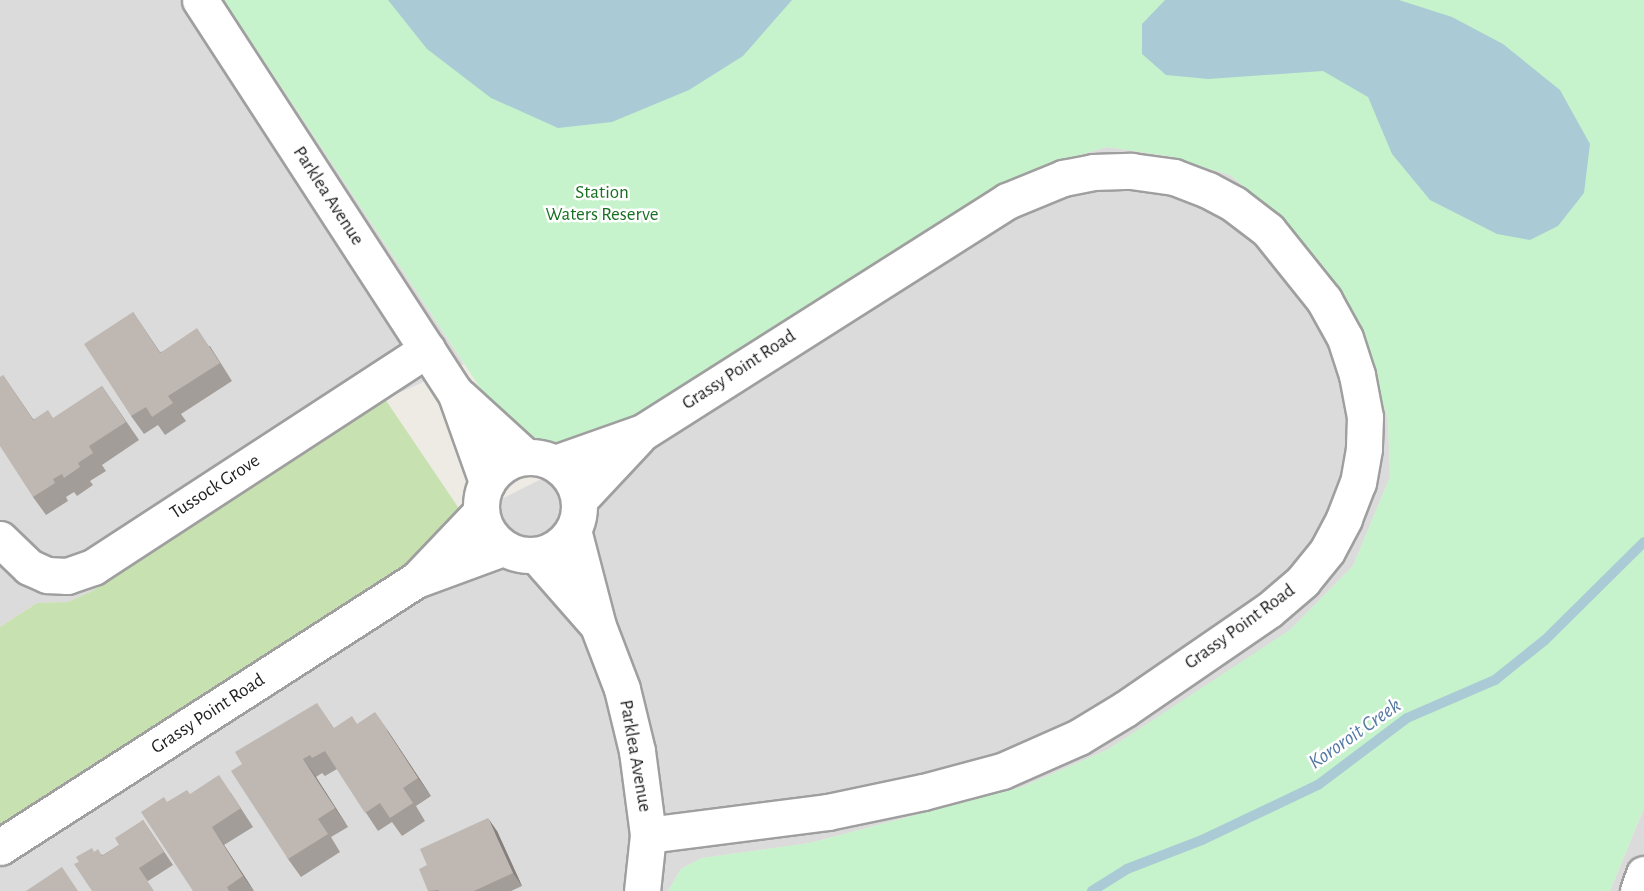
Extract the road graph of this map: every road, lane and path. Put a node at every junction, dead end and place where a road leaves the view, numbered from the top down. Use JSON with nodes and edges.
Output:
{"nodes":[{"id":1,"x":200,"y":0,"type":"edge"},
{"id":2,"x":427,"y":349,"type":"junction"},
{"id":3,"x":455,"y":392,"type":"junction"},
{"id":4,"x":643,"y":432,"type":"junction"},
{"id":5,"x":540,"y":460,"type":"junction"},
{"id":6,"x":484,"y":497,"type":"junction"},
{"id":7,"x":576,"y":515,"type":"junction"},
{"id":8,"x":0,"y":539,"type":"edge"},
{"id":9,"x":519,"y":552,"type":"junction"},
{"id":10,"x":416,"y":580,"type":"junction"},
{"id":11,"x":598,"y":626,"type":"junction"},
{"id":12,"x":648,"y":835,"type":"junction"},
{"id":13,"x":0,"y":847,"type":"edge"},
{"id":14,"x":1644,"y":874,"type":"edge"},
{"id":15,"x":642,"y":891,"type":"edge"},
{"id":16,"x":1638,"y":891,"type":"edge"}],
"edges":[{"from":1,"to":2,"type":"street","name":"Parklea Avenue"},
{"from":2,"to":3,"type":"street","name":"Parklea Avenue"},
{"from":2,"to":8,"type":"street","name":"Tussock Grove"},
{"from":3,"to":5,"type":"street","name":"Parklea Avenue"},
{"from":3,"to":6,"type":"street","name":"Parklea Avenue"},
{"from":4,"to":5,"type":"street","name":"Grassy Point Road"},
{"from":4,"to":7,"type":"street","name":"Grassy Point Road"},
{"from":4,"to":12,"type":"street","name":"Grassy Point Road"},
{"from":5,"to":6,"type":"street"},
{"from":5,"to":7,"type":"street"},
{"from":6,"to":9,"type":"street"},
{"from":6,"to":10,"type":"street","name":"Grassy Point Road"},
{"from":7,"to":9,"type":"street"},
{"from":7,"to":11,"type":"street","name":"Parklea Avenue"},
{"from":9,"to":10,"type":"street","name":"Grassy Point Road"},
{"from":9,"to":11,"type":"street","name":"Parklea Avenue"},
{"from":10,"to":13,"type":"street","name":"Grassy Point Road"},
{"from":11,"to":12,"type":"street","name":"Parklea Avenue"},
{"from":12,"to":15,"type":"street","name":"Parklea Avenue"},
{"from":14,"to":16,"type":"street"}]}
